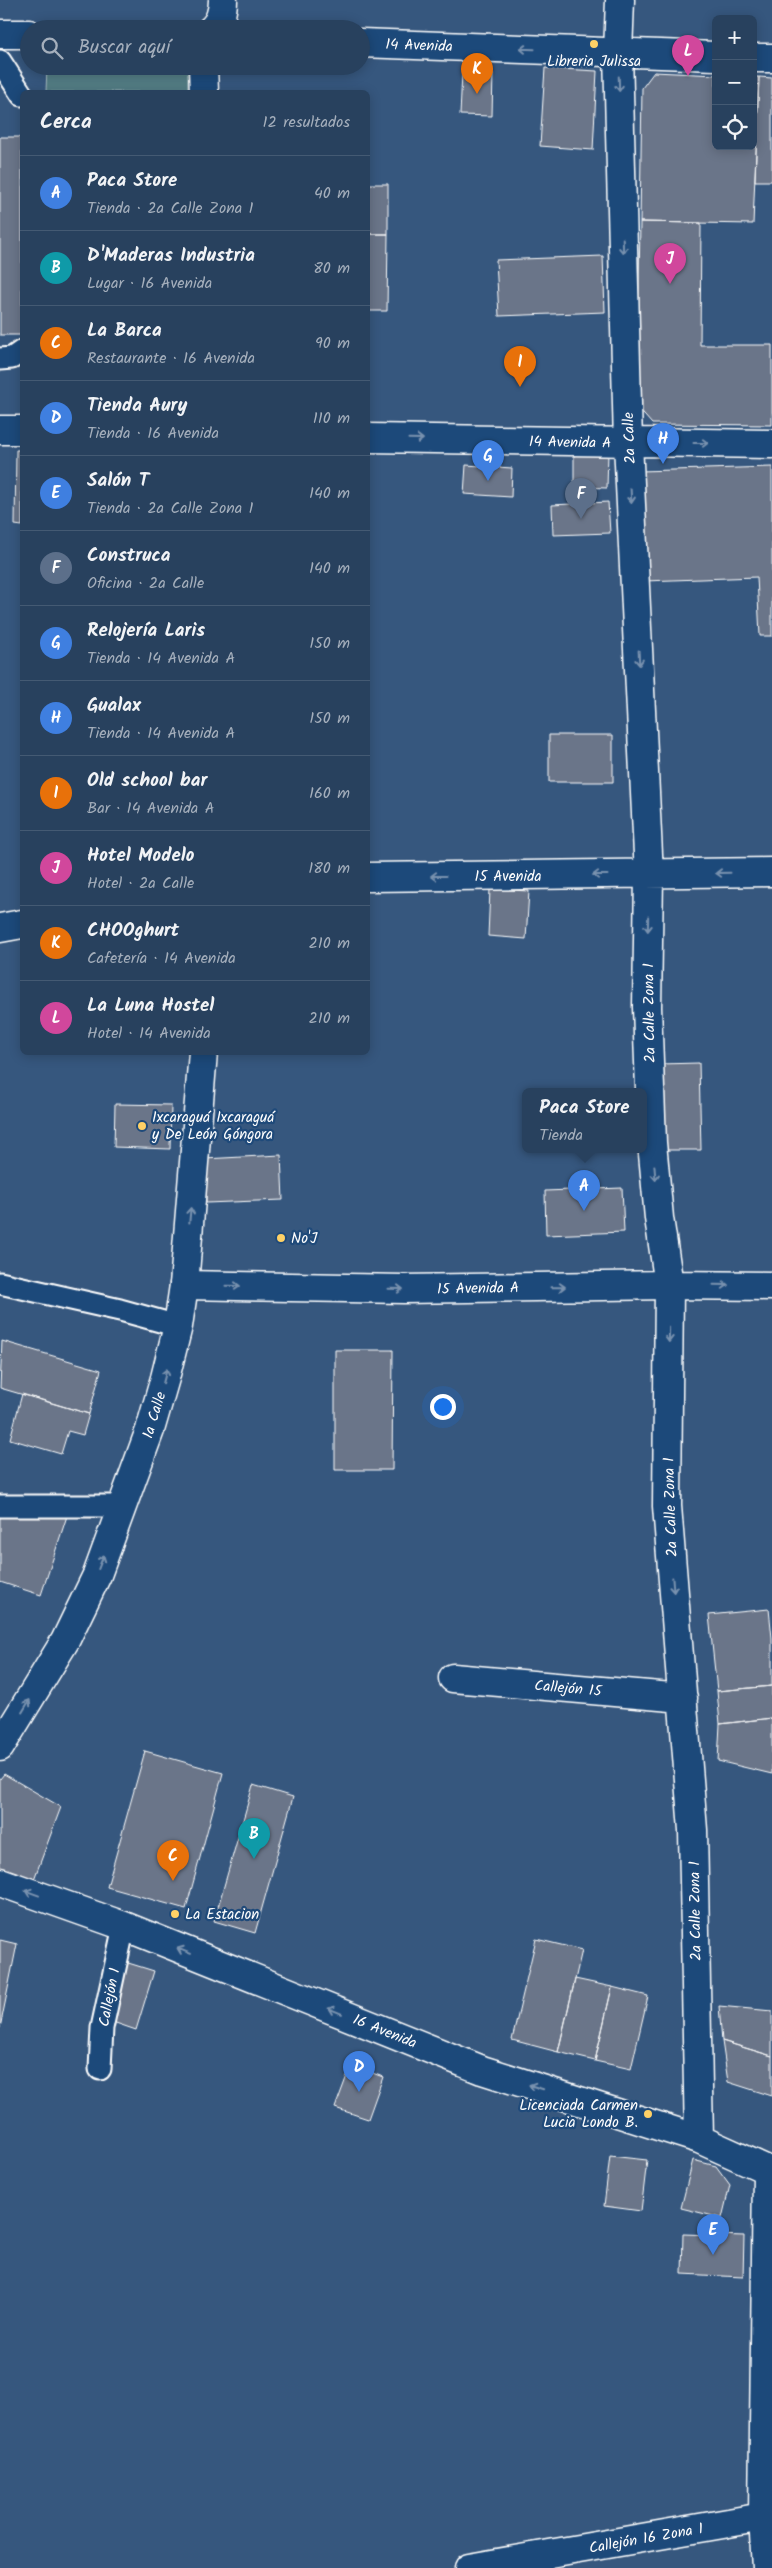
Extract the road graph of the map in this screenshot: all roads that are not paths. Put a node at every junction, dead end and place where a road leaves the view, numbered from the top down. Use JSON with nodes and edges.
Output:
{"nodes":[{"id":1,"x":224,"y":0,"type":"edge"},
{"id":2,"x":620,"y":0,"type":"edge"},
{"id":3,"x":218,"y":20,"type":"edge"},
{"id":4,"x":0,"y":34,"type":"edge"},
{"id":5,"x":20,"y":34,"type":"edge"},
{"id":6,"x":370,"y":43,"type":"edge"},
{"id":7,"x":618,"y":53,"type":"junction"},
{"id":8,"x":712,"y":56,"type":"edge"},
{"id":9,"x":757,"y":58,"type":"edge"},
{"id":10,"x":772,"y":58,"type":"edge"},
{"id":11,"x":0,"y":61,"type":"edge"},
{"id":12,"x":203,"y":75,"type":"edge"},
{"id":13,"x":204,"y":90,"type":"edge"},
{"id":14,"x":20,"y":92,"type":"edge"},
{"id":15,"x":20,"y":352,"type":"edge"},
{"id":16,"x":0,"y":359,"type":"edge"},
{"id":17,"x":0,"y":430,"type":"edge"},
{"id":18,"x":20,"y":430,"type":"edge"},
{"id":19,"x":370,"y":438,"type":"edge"},
{"id":20,"x":628,"y":443,"type":"junction"},
{"id":21,"x":772,"y":444,"type":"edge"},
{"id":22,"x":772,"y":872,"type":"edge"},
{"id":23,"x":649,"y":875,"type":"junction"},
{"id":24,"x":370,"y":876,"type":"edge"},
{"id":25,"x":20,"y":924,"type":"edge"},
{"id":26,"x":0,"y":928,"type":"edge"},
{"id":27,"x":204,"y":1055,"type":"edge"},
{"id":28,"x":0,"y":1283,"type":"edge"},
{"id":29,"x":184,"y":1285,"type":"junction"},
{"id":30,"x":669,"y":1285,"type":"junction"},
{"id":31,"x":772,"y":1286,"type":"edge"},
{"id":32,"x":178,"y":1326,"type":"junction"},
{"id":33,"x":0,"y":1506,"type":"edge"},
{"id":34,"x":123,"y":1506,"type":"junction"},
{"id":35,"x":453,"y":1678,"type":"dead end"},
{"id":36,"x":683,"y":1698,"type":"junction"},
{"id":37,"x":0,"y":1747,"type":"edge"},
{"id":38,"x":0,"y":1882,"type":"edge"},
{"id":39,"x":124,"y":1926,"type":"junction"},
{"id":40,"x":100,"y":2069,"type":"dead end"},
{"id":41,"x":699,"y":2139,"type":"junction"},
{"id":42,"x":769,"y":2171,"type":"edge"},
{"id":43,"x":763,"y":2517,"type":"junction"},
{"id":44,"x":469,"y":2568,"type":"edge"},
{"id":45,"x":766,"y":2568,"type":"edge"}],
"edges":[{"from":1,"to":3,"type":"street"},
{"from":2,"to":7,"type":"street","name":"2a Calle"},
{"from":4,"to":5,"type":"street"},
{"from":7,"to":6,"type":"street","name":"14 Avenida","one_way":true},
{"from":7,"to":8,"type":"street","name":"14 Avenida"},
{"from":7,"to":20,"type":"street","name":"2a Calle","one_way":true},
{"from":9,"to":10,"type":"street"},
{"from":11,"to":14,"type":"lane"},
{"from":12,"to":13,"type":"street"},
{"from":15,"to":16,"type":"lane"},
{"from":17,"to":18,"type":"street"},
{"from":19,"to":20,"type":"street","name":"14 Avenida A","one_way":true},
{"from":20,"to":21,"type":"street","name":"14 Avenida A","one_way":true},
{"from":20,"to":23,"type":"street","name":"2a Calle","one_way":true},
{"from":22,"to":23,"type":"street","name":"15 Avenida","one_way":true},
{"from":23,"to":24,"type":"street","name":"15 Avenida","one_way":true},
{"from":23,"to":30,"type":"street","name":"2a Calle Zona 1","one_way":true},
{"from":25,"to":26,"type":"street"},
{"from":29,"to":27,"type":"street","name":"1a Calle","one_way":true},
{"from":28,"to":32,"type":"lane"},
{"from":29,"to":30,"type":"street","name":"15 Avenida A","one_way":true},
{"from":29,"to":32,"type":"street","name":"1a Calle"},
{"from":30,"to":31,"type":"street","name":"15 Avenida A","one_way":true},
{"from":30,"to":36,"type":"street","name":"2a Calle Zona 1","one_way":true},
{"from":34,"to":32,"type":"street","name":"1a Calle","one_way":true},
{"from":33,"to":34,"type":"lane"},
{"from":37,"to":34,"type":"street","name":"1a Calle","one_way":true},
{"from":35,"to":36,"type":"street","name":"Callejón 15"},
{"from":36,"to":41,"type":"street","name":"2a Calle Zona 1"},
{"from":39,"to":38,"type":"street","name":"16 Avenida","one_way":true},
{"from":39,"to":40,"type":"lane","name":"Callejón 1"},
{"from":41,"to":39,"type":"street","name":"16 Avenida","one_way":true},
{"from":41,"to":42,"type":"street","name":"16 Avenida"},
{"from":42,"to":43,"type":"street"},
{"from":43,"to":44,"type":"street","name":"Callejón 16 Zona 1"},
{"from":43,"to":45,"type":"street"}]}
